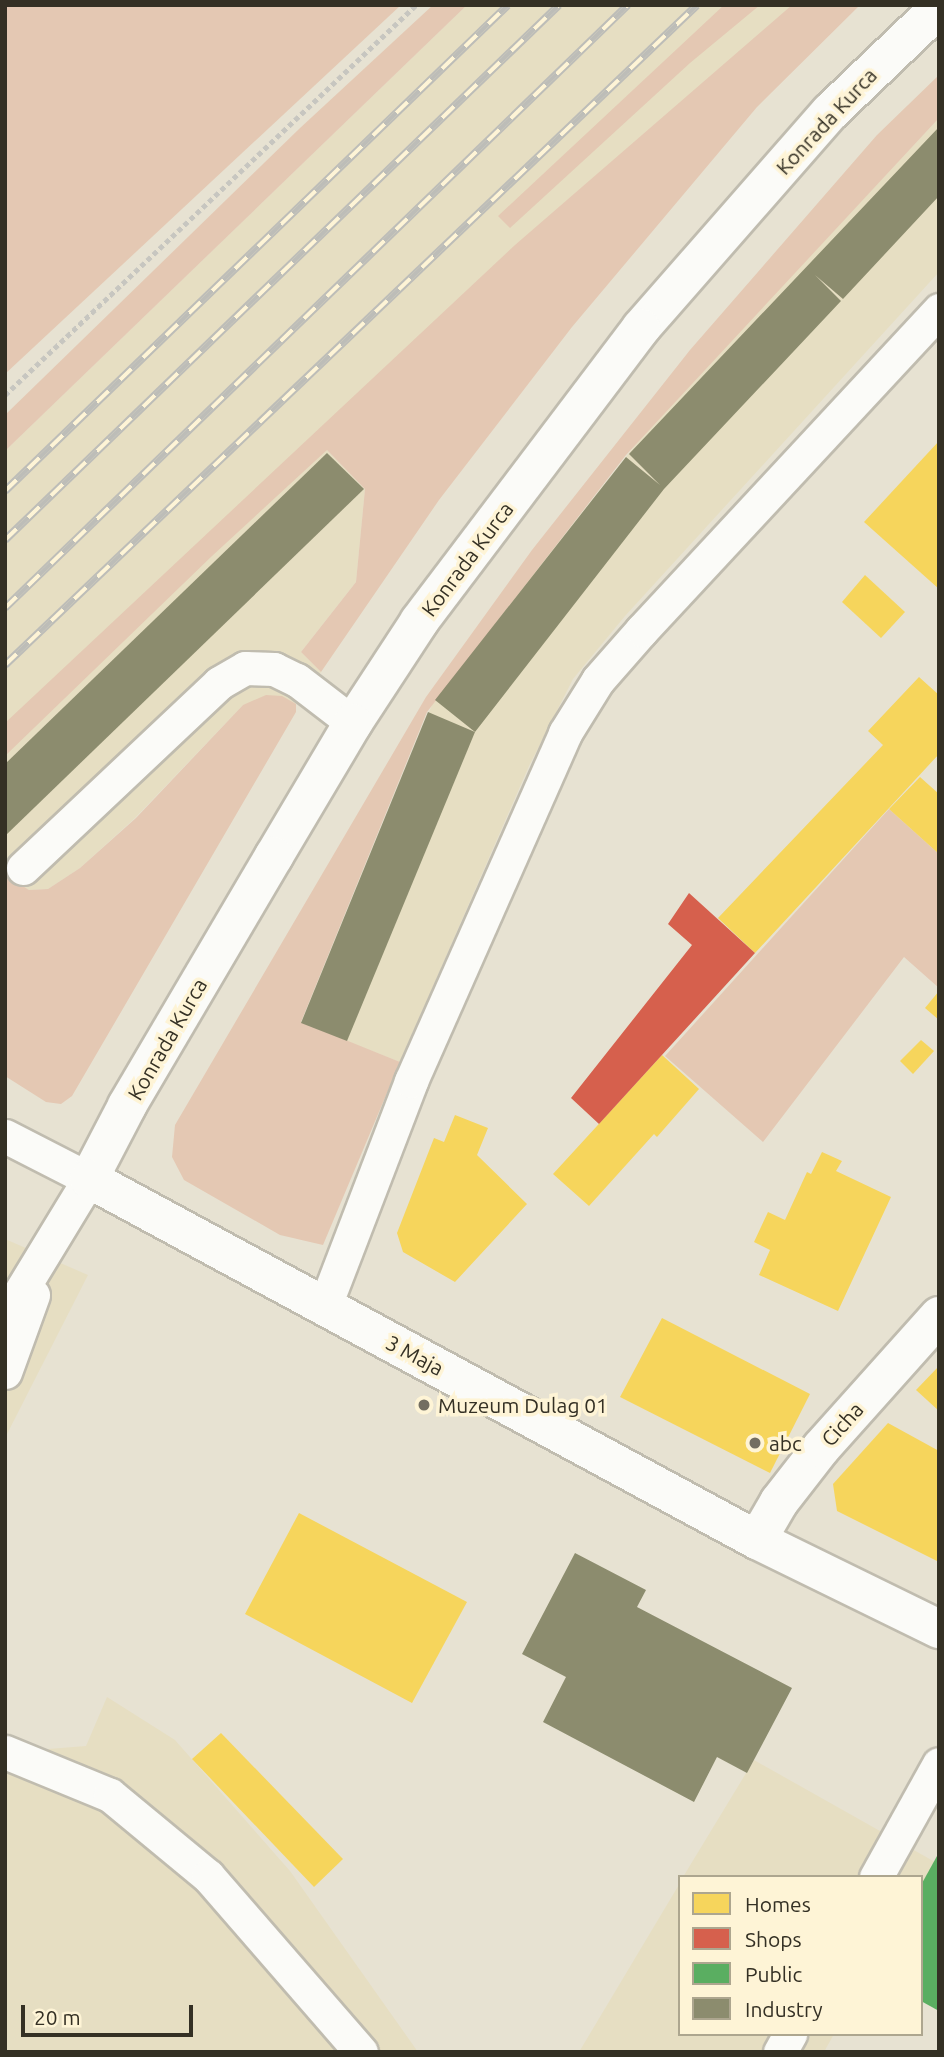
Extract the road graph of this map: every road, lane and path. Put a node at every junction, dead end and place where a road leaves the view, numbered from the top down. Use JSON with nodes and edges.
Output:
{"nodes":[{"id":1,"x":416,"y":5,"type":"edge"},
{"id":2,"x":939,"y":8,"type":"edge"},
{"id":3,"x":939,"y":310,"type":"edge"},
{"id":4,"x":5,"y":395,"type":"edge"},
{"id":5,"x":353,"y":723,"type":"junction"},
{"id":6,"x":23,"y":868,"type":"dead end"},
{"id":7,"x":5,"y":1136,"type":"edge"},
{"id":8,"x":89,"y":1179,"type":"junction"},
{"id":9,"x":50,"y":1242,"type":"junction"},
{"id":10,"x":5,"y":1300,"type":"edge"},
{"id":11,"x":324,"y":1308,"type":"junction"},
{"id":12,"x":939,"y":1316,"type":"edge"},
{"id":13,"x":5,"y":1317,"type":"edge"},
{"id":14,"x":5,"y":1372,"type":"edge"},
{"id":15,"x":757,"y":1540,"type":"junction"},
{"id":16,"x":939,"y":1629,"type":"edge"},
{"id":17,"x":5,"y":1752,"type":"edge"},
{"id":18,"x":939,"y":1764,"type":"edge"},
{"id":19,"x":877,"y":1875,"type":"edge"},
{"id":20,"x":789,"y":2036,"type":"edge"},
{"id":21,"x":361,"y":2052,"type":"edge"},
{"id":22,"x":780,"y":2052,"type":"edge"}],
"edges":[{"from":1,"to":4,"type":"path"},
{"from":2,"to":5,"type":"street","name":"Konrada Kurca"},
{"from":3,"to":11,"type":"lane"},
{"from":5,"to":6,"type":"lane"},
{"from":5,"to":8,"type":"street","name":"Konrada Kurca"},
{"from":7,"to":8,"type":"lane","name":"3 Maja"},
{"from":8,"to":9,"type":"lane"},
{"from":8,"to":11,"type":"street","name":"3 Maja"},
{"from":9,"to":10,"type":"lane"},
{"from":9,"to":13,"type":"lane"},
{"from":9,"to":14,"type":"lane"},
{"from":11,"to":15,"type":"street","name":"3 Maja"},
{"from":12,"to":15,"type":"street","name":"Cicha"},
{"from":15,"to":16,"type":"street","name":"3 Maja"},
{"from":17,"to":21,"type":"lane"},
{"from":18,"to":19,"type":"lane"},
{"from":20,"to":22,"type":"lane"}]}
